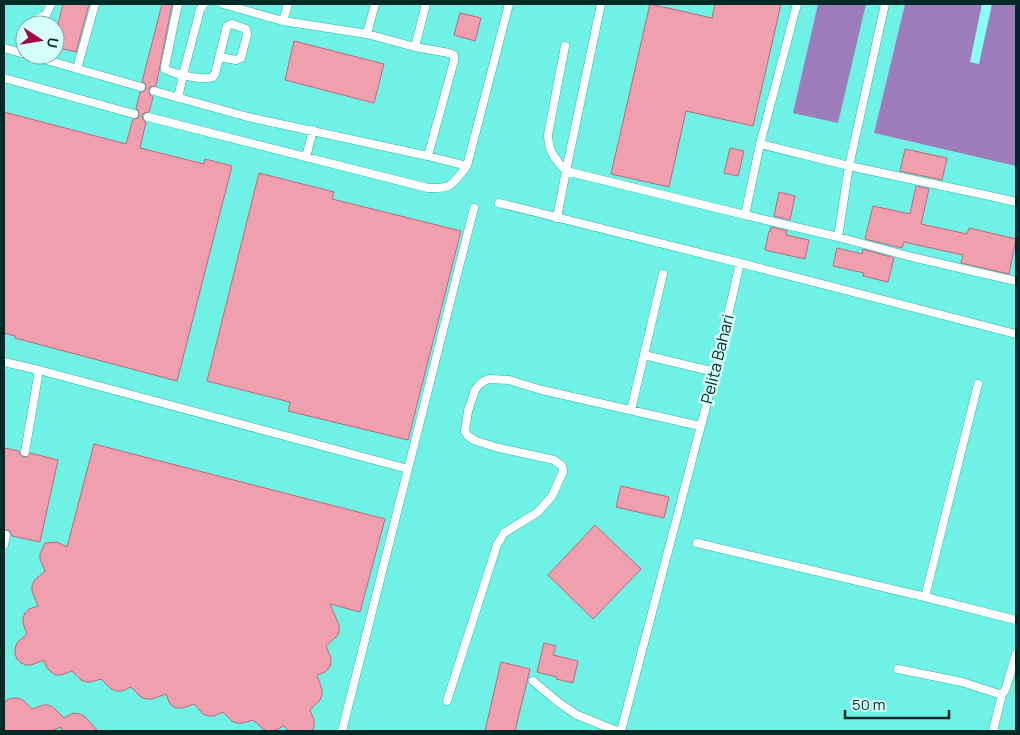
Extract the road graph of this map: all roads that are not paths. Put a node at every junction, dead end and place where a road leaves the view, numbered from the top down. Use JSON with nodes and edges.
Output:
{"nodes":[{"id":1,"x":95,"y":4,"type":"edge"},
{"id":2,"x":178,"y":4,"type":"edge"},
{"id":3,"x":204,"y":4,"type":"edge"},
{"id":4,"x":224,"y":4,"type":"edge"},
{"id":5,"x":288,"y":4,"type":"edge"},
{"id":6,"x":375,"y":4,"type":"edge"},
{"id":7,"x":426,"y":4,"type":"edge"},
{"id":8,"x":509,"y":4,"type":"edge"},
{"id":9,"x":600,"y":4,"type":"edge"},
{"id":10,"x":797,"y":4,"type":"edge"},
{"id":11,"x":886,"y":4,"type":"edge"},
{"id":12,"x":283,"y":21,"type":"junction"},
{"id":13,"x":367,"y":34,"type":"junction"},
{"id":14,"x":415,"y":46,"type":"junction"},
{"id":15,"x":565,"y":46,"type":"dead end"},
{"id":16,"x":219,"y":57,"type":"junction"},
{"id":17,"x":63,"y":65,"type":"edge"},
{"id":18,"x":77,"y":69,"type":"junction"},
{"id":19,"x":183,"y":75,"type":"junction"},
{"id":20,"x":4,"y":78,"type":"edge"},
{"id":21,"x":141,"y":88,"type":"dead end"},
{"id":22,"x":154,"y":91,"type":"dead end"},
{"id":23,"x":178,"y":98,"type":"junction"},
{"id":24,"x":134,"y":114,"type":"dead end"},
{"id":25,"x":148,"y":117,"type":"dead end"},
{"id":26,"x":313,"y":130,"type":"junction"},
{"id":27,"x":760,"y":144,"type":"junction"},
{"id":28,"x":428,"y":156,"type":"junction"},
{"id":29,"x":306,"y":157,"type":"junction"},
{"id":30,"x":467,"y":166,"type":"junction"},
{"id":31,"x":849,"y":166,"type":"junction"},
{"id":32,"x":566,"y":171,"type":"junction"},
{"id":33,"x":1016,"y":202,"type":"edge"},
{"id":34,"x":499,"y":203,"type":"dead end"},
{"id":35,"x":474,"y":208,"type":"dead end"},
{"id":36,"x":745,"y":215,"type":"junction"},
{"id":37,"x":557,"y":218,"type":"junction"},
{"id":38,"x":838,"y":237,"type":"junction"},
{"id":39,"x":740,"y":263,"type":"junction"},
{"id":40,"x":663,"y":274,"type":"dead end"},
{"id":41,"x":1016,"y":281,"type":"edge"},
{"id":42,"x":1016,"y":334,"type":"edge"},
{"id":43,"x":644,"y":355,"type":"junction"},
{"id":44,"x":4,"y":362,"type":"edge"},
{"id":45,"x":39,"y":370,"type":"junction"},
{"id":46,"x":715,"y":372,"type":"junction"},
{"id":47,"x":978,"y":384,"type":"dead end"},
{"id":48,"x":631,"y":410,"type":"junction"},
{"id":49,"x":700,"y":426,"type":"junction"},
{"id":50,"x":24,"y":452,"type":"dead end"},
{"id":51,"x":408,"y":469,"type":"junction"},
{"id":52,"x":6,"y":535,"type":"dead end"},
{"id":53,"x":697,"y":543,"type":"dead end"},
{"id":54,"x":4,"y":545,"type":"edge"},
{"id":55,"x":925,"y":597,"type":"junction"},
{"id":56,"x":1016,"y":620,"type":"edge"},
{"id":57,"x":1016,"y":654,"type":"edge"},
{"id":58,"x":898,"y":670,"type":"dead end"},
{"id":59,"x":533,"y":681,"type":"dead end"},
{"id":60,"x":1002,"y":694,"type":"junction"},
{"id":61,"x":447,"y":701,"type":"dead end"},
{"id":62,"x":342,"y":731,"type":"edge"},
{"id":63,"x":617,"y":731,"type":"edge"},
{"id":64,"x":621,"y":731,"type":"edge"},
{"id":65,"x":992,"y":731,"type":"edge"}],
"edges":[{"from":1,"to":18,"type":"lane"},
{"from":2,"to":19,"type":"lane"},
{"from":3,"to":19,"type":"lane"},
{"from":4,"to":12,"type":"lane"},
{"from":5,"to":12,"type":"lane"},
{"from":6,"to":13,"type":"lane"},
{"from":7,"to":14,"type":"lane"},
{"from":8,"to":30,"type":"lane"},
{"from":9,"to":32,"type":"lane"},
{"from":10,"to":27,"type":"lane"},
{"from":11,"to":31,"type":"lane"},
{"from":12,"to":13,"type":"lane"},
{"from":13,"to":14,"type":"lane"},
{"from":14,"to":28,"type":"lane"},
{"from":15,"to":32,"type":"lane"},
{"from":16,"to":16,"type":"lane"},
{"from":16,"to":19,"type":"lane"},
{"from":17,"to":18,"type":"lane"},
{"from":18,"to":21,"type":"lane"},
{"from":19,"to":23,"type":"lane"},
{"from":20,"to":24,"type":"lane"},
{"from":22,"to":23,"type":"lane"},
{"from":23,"to":26,"type":"lane"},
{"from":25,"to":29,"type":"lane"},
{"from":26,"to":28,"type":"lane"},
{"from":26,"to":29,"type":"lane"},
{"from":27,"to":31,"type":"lane"},
{"from":27,"to":36,"type":"lane"},
{"from":28,"to":30,"type":"lane"},
{"from":29,"to":30,"type":"lane"},
{"from":31,"to":33,"type":"lane"},
{"from":31,"to":38,"type":"lane"},
{"from":32,"to":36,"type":"lane"},
{"from":32,"to":37,"type":"lane"},
{"from":34,"to":37,"type":"lane"},
{"from":35,"to":51,"type":"lane"},
{"from":36,"to":38,"type":"lane"},
{"from":37,"to":39,"type":"lane"},
{"from":38,"to":41,"type":"lane"},
{"from":39,"to":42,"type":"lane"},
{"from":39,"to":46,"type":"lane","name":"Pelita Bahari"},
{"from":40,"to":43,"type":"lane"},
{"from":43,"to":46,"type":"lane"},
{"from":43,"to":48,"type":"lane"},
{"from":44,"to":45,"type":"lane"},
{"from":45,"to":50,"type":"lane"},
{"from":45,"to":51,"type":"lane"},
{"from":46,"to":49,"type":"lane","name":"Pelita Bahari"},
{"from":47,"to":55,"type":"lane"},
{"from":48,"to":49,"type":"lane"},
{"from":48,"to":61,"type":"lane"},
{"from":49,"to":64,"type":"lane","name":"Pelita Bahari"},
{"from":51,"to":62,"type":"lane"},
{"from":52,"to":54,"type":"lane"},
{"from":53,"to":55,"type":"lane"},
{"from":55,"to":56,"type":"lane"},
{"from":57,"to":60,"type":"lane"},
{"from":58,"to":60,"type":"lane"},
{"from":59,"to":63,"type":"lane"},
{"from":60,"to":65,"type":"lane"}]}
